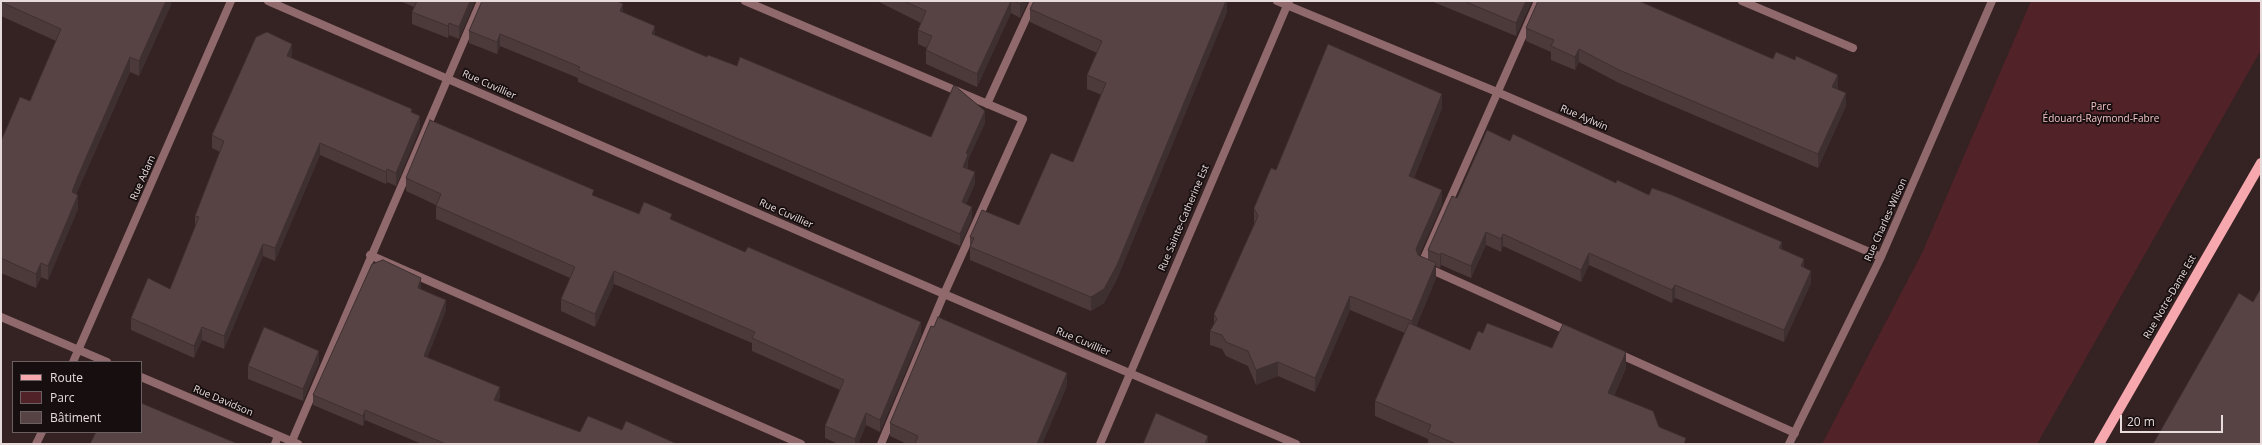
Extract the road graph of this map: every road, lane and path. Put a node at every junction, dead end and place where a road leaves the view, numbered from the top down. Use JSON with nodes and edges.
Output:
{"nodes":[{"id":1,"x":231,"y":1,"type":"edge"},
{"id":2,"x":268,"y":1,"type":"edge"},
{"id":3,"x":481,"y":1,"type":"edge"},
{"id":4,"x":745,"y":1,"type":"edge"},
{"id":5,"x":1034,"y":1,"type":"edge"},
{"id":6,"x":1277,"y":1,"type":"edge"},
{"id":7,"x":1538,"y":1,"type":"edge"},
{"id":8,"x":1742,"y":1,"type":"edge"},
{"id":9,"x":1992,"y":1,"type":"edge"},
{"id":10,"x":1288,"y":3,"type":"edge"},
{"id":11,"x":1853,"y":48,"type":"dead end"},
{"id":12,"x":449,"y":78,"type":"junction"},
{"id":13,"x":1497,"y":92,"type":"junction"},
{"id":14,"x":987,"y":104,"type":"junction"},
{"id":15,"x":2261,"y":163,"type":"edge"},
{"id":16,"x":370,"y":255,"type":"junction"},
{"id":17,"x":1881,"y":257,"type":"junction"},
{"id":18,"x":944,"y":294,"type":"junction"},
{"id":19,"x":1,"y":317,"type":"edge"},
{"id":20,"x":1581,"y":337,"type":"edge"},
{"id":21,"x":79,"y":350,"type":"junction"},
{"id":22,"x":1610,"y":350,"type":"edge"},
{"id":23,"x":74,"y":361,"type":"edge"},
{"id":24,"x":105,"y":361,"type":"edge"},
{"id":25,"x":1129,"y":373,"type":"junction"},
{"id":26,"x":142,"y":377,"type":"edge"},
{"id":27,"x":42,"y":433,"type":"edge"},
{"id":28,"x":1795,"y":433,"type":"junction"},
{"id":29,"x":278,"y":436,"type":"junction"},
{"id":30,"x":295,"y":443,"type":"edge"},
{"id":31,"x":36,"y":444,"type":"edge"},
{"id":32,"x":275,"y":444,"type":"edge"},
{"id":33,"x":801,"y":444,"type":"edge"},
{"id":34,"x":881,"y":444,"type":"edge"},
{"id":35,"x":1100,"y":444,"type":"edge"},
{"id":36,"x":1296,"y":444,"type":"edge"},
{"id":37,"x":1789,"y":444,"type":"edge"},
{"id":38,"x":2099,"y":444,"type":"edge"}],
"edges":[{"from":1,"to":21,"type":"street","name":"Rue Adam"},
{"from":2,"to":12,"type":"street","name":"Rue Cuvillier"},
{"from":3,"to":12,"type":"street"},
{"from":4,"to":14,"type":"street"},
{"from":5,"to":14,"type":"street"},
{"from":6,"to":10,"type":"street","name":"Rue Aylwin"},
{"from":7,"to":13,"type":"street"},
{"from":8,"to":11,"type":"street"},
{"from":9,"to":17,"type":"street","name":"Rue Charles-Wilson"},
{"from":10,"to":13,"type":"street","name":"Rue Aylwin"},
{"from":10,"to":25,"type":"street","name":"Rue Sainte-Catherine Est"},
{"from":12,"to":16,"type":"street"},
{"from":12,"to":18,"type":"street","name":"Rue Cuvillier"},
{"from":13,"to":17,"type":"street","name":"Rue Aylwin"},
{"from":13,"to":20,"type":"street"},
{"from":14,"to":18,"type":"street"},
{"from":15,"to":38,"type":"main road","name":"Rue Notre-Dame Est"},
{"from":16,"to":30,"type":"street"},
{"from":16,"to":33,"type":"street"},
{"from":17,"to":28,"type":"street","name":"Rue Charles-Wilson"},
{"from":18,"to":25,"type":"street","name":"Rue Cuvillier"},
{"from":18,"to":34,"type":"street"},
{"from":19,"to":21,"type":"street"},
{"from":21,"to":23,"type":"street","name":"Rue Adam"},
{"from":21,"to":24,"type":"street"},
{"from":22,"to":28,"type":"street"},
{"from":25,"to":35,"type":"street","name":"Rue Sainte-Catherine Est"},
{"from":25,"to":36,"type":"street","name":"Rue Cuvillier"},
{"from":26,"to":29,"type":"street","name":"Rue Davidson"},
{"from":27,"to":31,"type":"street"},
{"from":28,"to":37,"type":"street","name":"Rue Charles-Wilson"},
{"from":29,"to":30,"type":"street","name":"Rue Davidson"},
{"from":29,"to":32,"type":"street"}]}
